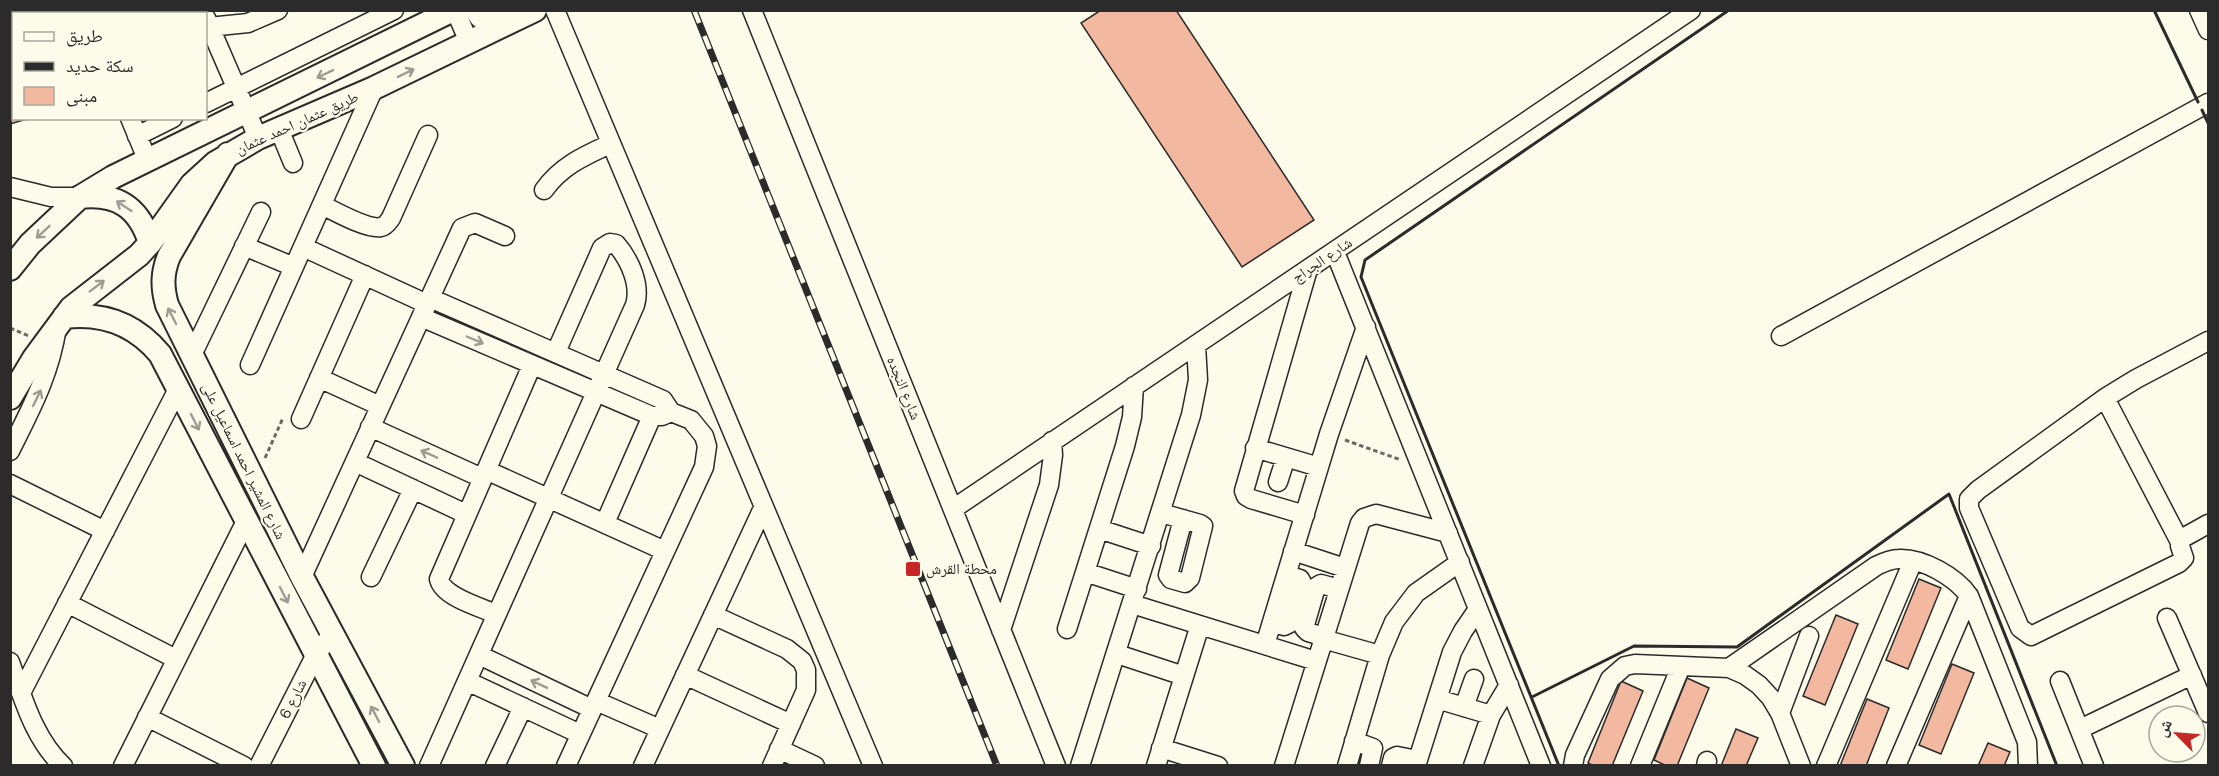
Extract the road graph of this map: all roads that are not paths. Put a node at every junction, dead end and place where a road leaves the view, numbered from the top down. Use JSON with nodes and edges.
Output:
{"nodes":[{"id":1,"x":278,"y":10,"type":"edge"},
{"id":2,"x":394,"y":10,"type":"edge"},
{"id":3,"x":454,"y":10,"type":"edge"},
{"id":4,"x":476,"y":10,"type":"edge"},
{"id":5,"x":506,"y":10,"type":"edge"},
{"id":6,"x":535,"y":10,"type":"edge"},
{"id":7,"x":555,"y":10,"type":"edge"},
{"id":8,"x":752,"y":10,"type":"edge"},
{"id":9,"x":1691,"y":10,"type":"edge"},
{"id":10,"x":2199,"y":10,"type":"edge"},
{"id":11,"x":207,"y":18,"type":"edge"},
{"id":12,"x":207,"y":22,"type":"edge"},
{"id":13,"x":2208,"y":30,"type":"edge"},
{"id":14,"x":469,"y":42,"type":"junction"},
{"id":15,"x":236,"y":88,"type":"junction"},
{"id":16,"x":375,"y":88,"type":"junction"},
{"id":17,"x":207,"y":102,"type":"edge"},
{"id":18,"x":2208,"y":103,"type":"edge"},
{"id":19,"x":247,"y":112,"type":"junction"},
{"id":20,"x":131,"y":120,"type":"edge"},
{"id":21,"x":169,"y":120,"type":"edge"},
{"id":22,"x":268,"y":134,"type":"junction"},
{"id":23,"x":428,"y":135,"type":"dead end"},
{"id":24,"x":137,"y":136,"type":"junction"},
{"id":25,"x":610,"y":144,"type":"junction"},
{"id":26,"x":228,"y":154,"type":"junction"},
{"id":27,"x":147,"y":159,"type":"junction"},
{"id":28,"x":293,"y":163,"type":"dead end"},
{"id":29,"x":10,"y":187,"type":"edge"},
{"id":30,"x":544,"y":190,"type":"dead end"},
{"id":31,"x":80,"y":197,"type":"junction"},
{"id":32,"x":322,"y":205,"type":"junction"},
{"id":33,"x":261,"y":212,"type":"dead end"},
{"id":34,"x":505,"y":236,"type":"dead end"},
{"id":35,"x":150,"y":243,"type":"junction"},
{"id":36,"x":244,"y":246,"type":"junction"},
{"id":37,"x":303,"y":247,"type":"junction"},
{"id":38,"x":1335,"y":252,"type":"junction"},
{"id":39,"x":661,"y":266,"type":"junction"},
{"id":40,"x":294,"y":267,"type":"junction"},
{"id":41,"x":10,"y":269,"type":"edge"},
{"id":42,"x":1308,"y":269,"type":"junction"},
{"id":43,"x":365,"y":275,"type":"junction"},
{"id":44,"x":635,"y":278,"type":"junction"},
{"id":45,"x":426,"y":306,"type":"junction"},
{"id":46,"x":61,"y":321,"type":"junction"},
{"id":47,"x":1366,"y":327,"type":"junction"},
{"id":48,"x":1781,"y":336,"type":"dead end"},
{"id":49,"x":2208,"y":341,"type":"edge"},
{"id":50,"x":1196,"y":345,"type":"junction"},
{"id":51,"x":556,"y":352,"type":"junction"},
{"id":52,"x":192,"y":355,"type":"junction"},
{"id":53,"x":250,"y":365,"type":"dead end"},
{"id":54,"x":532,"y":365,"type":"junction"},
{"id":55,"x":604,"y":374,"type":"junction"},
{"id":56,"x":319,"y":378,"type":"junction"},
{"id":57,"x":1134,"y":386,"type":"junction"},
{"id":58,"x":178,"y":389,"type":"junction"},
{"id":59,"x":596,"y":392,"type":"junction"},
{"id":60,"x":10,"y":398,"type":"edge"},
{"id":61,"x":2105,"y":398,"type":"junction"},
{"id":62,"x":380,"y":406,"type":"junction"},
{"id":63,"x":671,"y":412,"type":"junction"},
{"id":64,"x":652,"y":416,"type":"junction"},
{"id":65,"x":292,"y":418,"type":"road end"},
{"id":66,"x":370,"y":428,"type":"junction"},
{"id":67,"x":1052,"y":441,"type":"junction"},
{"id":68,"x":1255,"y":448,"type":"junction"},
{"id":69,"x":10,"y":451,"type":"edge"},
{"id":70,"x":1286,"y":457,"type":"junction"},
{"id":71,"x":355,"y":462,"type":"junction"},
{"id":72,"x":1319,"y":467,"type":"junction"},
{"id":73,"x":484,"y":474,"type":"junction"},
{"id":74,"x":1278,"y":482,"type":"dead end"},
{"id":75,"x":10,"y":484,"type":"edge"},
{"id":76,"x":413,"y":489,"type":"junction"},
{"id":77,"x":549,"y":498,"type":"junction"},
{"id":78,"x":763,"y":508,"type":"junction"},
{"id":79,"x":953,"y":509,"type":"junction"},
{"id":80,"x":1161,"y":513,"type":"junction"},
{"id":81,"x":466,"y":514,"type":"junction"},
{"id":82,"x":1305,"y":515,"type":"junction"},
{"id":83,"x":1184,"y":519,"type":"dead end"},
{"id":84,"x":246,"y":521,"type":"junction"},
{"id":85,"x":605,"y":523,"type":"junction"},
{"id":86,"x":2208,"y":524,"type":"edge"},
{"id":87,"x":1099,"y":529,"type":"junction"},
{"id":88,"x":105,"y":531,"type":"junction"},
{"id":89,"x":1448,"y":533,"type":"junction"},
{"id":90,"x":2180,"y":542,"type":"junction"},
{"id":91,"x":1151,"y":546,"type":"junction"},
{"id":92,"x":665,"y":550,"type":"junction"},
{"id":93,"x":1293,"y":551,"type":"junction"},
{"id":94,"x":1913,"y":561,"type":"junction"},
{"id":95,"x":1460,"y":562,"type":"junction"},
{"id":96,"x":1345,"y":568,"type":"junction"},
{"id":97,"x":1086,"y":572,"type":"junction"},
{"id":98,"x":302,"y":577,"type":"junction"},
{"id":99,"x":372,"y":577,"type":"dead end"},
{"id":100,"x":1135,"y":596,"type":"junction"},
{"id":101,"x":1969,"y":596,"type":"junction"},
{"id":102,"x":68,"y":603,"type":"junction"},
{"id":103,"x":1478,"y":609,"type":"junction"},
{"id":104,"x":496,"y":614,"type":"junction"},
{"id":105,"x":713,"y":615,"type":"junction"},
{"id":106,"x":2168,"y":618,"type":"dead end"},
{"id":107,"x":1200,"y":625,"type":"junction"},
{"id":108,"x":1067,"y":629,"type":"dead end"},
{"id":109,"x":1001,"y":630,"type":"junction"},
{"id":110,"x":332,"y":634,"type":"junction"},
{"id":111,"x":1809,"y":636,"type":"dead end"},
{"id":112,"x":1324,"y":638,"type":"junction"},
{"id":113,"x":1265,"y":645,"type":"junction"},
{"id":114,"x":1117,"y":654,"type":"junction"},
{"id":115,"x":479,"y":655,"type":"junction"},
{"id":116,"x":1380,"y":655,"type":"junction"},
{"id":117,"x":315,"y":656,"type":"junction"},
{"id":118,"x":176,"y":659,"type":"junction"},
{"id":119,"x":1316,"y":661,"type":"junction"},
{"id":120,"x":10,"y":662,"type":"edge"},
{"id":121,"x":1681,"y":666,"type":"junction"},
{"id":122,"x":1729,"y":668,"type":"junction"},
{"id":123,"x":685,"y":675,"type":"junction"},
{"id":124,"x":1184,"y":676,"type":"junction"},
{"id":125,"x":1474,"y":679,"type":"dead end"},
{"id":126,"x":467,"y":681,"type":"junction"},
{"id":127,"x":2060,"y":681,"type":"dead end"},
{"id":128,"x":2199,"y":681,"type":"edge"},
{"id":129,"x":1509,"y":686,"type":"junction"},
{"id":130,"x":21,"y":693,"type":"junction"},
{"id":131,"x":1437,"y":699,"type":"junction"},
{"id":132,"x":594,"y":705,"type":"junction"},
{"id":133,"x":523,"y":707,"type":"junction"},
{"id":134,"x":1464,"y":707,"type":"junction"},
{"id":135,"x":1780,"y":712,"type":"junction"},
{"id":136,"x":2208,"y":713,"type":"edge"},
{"id":137,"x":1491,"y":715,"type":"junction"},
{"id":138,"x":147,"y":717,"type":"junction"},
{"id":139,"x":791,"y":724,"type":"junction"},
{"id":140,"x":660,"y":729,"type":"junction"},
{"id":141,"x":2080,"y":729,"type":"junction"},
{"id":142,"x":580,"y":734,"type":"junction"},
{"id":143,"x":1354,"y":741,"type":"junction"},
{"id":144,"x":775,"y":757,"type":"edge"},
{"id":145,"x":1158,"y":757,"type":"edge"},
{"id":146,"x":367,"y":763,"type":"edge"},
{"id":147,"x":650,"y":763,"type":"edge"},
{"id":148,"x":1417,"y":763,"type":"edge"},
{"id":149,"x":1903,"y":763,"type":"edge"},
{"id":150,"x":63,"y":765,"type":"edge"},
{"id":151,"x":123,"y":765,"type":"edge"},
{"id":152,"x":244,"y":765,"type":"edge"},
{"id":153,"x":259,"y":765,"type":"edge"},
{"id":154,"x":403,"y":765,"type":"edge"},
{"id":155,"x":429,"y":765,"type":"edge"},
{"id":156,"x":495,"y":765,"type":"edge"},
{"id":157,"x":566,"y":765,"type":"edge"},
{"id":158,"x":815,"y":765,"type":"edge"},
{"id":159,"x":873,"y":765,"type":"edge"},
{"id":160,"x":1056,"y":765,"type":"edge"},
{"id":161,"x":1080,"y":765,"type":"edge"},
{"id":162,"x":1218,"y":765,"type":"edge"},
{"id":163,"x":1284,"y":765,"type":"edge"},
{"id":164,"x":1347,"y":765,"type":"edge"},
{"id":165,"x":1369,"y":765,"type":"edge"},
{"id":166,"x":1391,"y":765,"type":"edge"},
{"id":167,"x":1473,"y":765,"type":"edge"},
{"id":168,"x":1541,"y":765,"type":"edge"},
{"id":169,"x":1573,"y":765,"type":"edge"},
{"id":170,"x":1640,"y":765,"type":"edge"},
{"id":171,"x":1801,"y":765,"type":"edge"},
{"id":172,"x":1826,"y":765,"type":"edge"},
{"id":173,"x":2028,"y":765,"type":"edge"},
{"id":174,"x":2094,"y":765,"type":"edge"}],
"edges":[{"from":1,"to":11,"type":"street"},
{"from":2,"to":15,"type":"street"},
{"from":3,"to":14,"type":"street"},
{"from":3,"to":19,"type":"main road","name":"طريق عثمان احمد عثمان","one_way":true},
{"from":4,"to":5,"type":"main road"},
{"from":6,"to":14,"type":"main road","name":"طريق عثمان احمد عثمان"},
{"from":7,"to":25,"type":"street"},
{"from":8,"to":79,"type":"street","name":"شارع النجده"},
{"from":9,"to":38,"type":"street","name":"شارع الجراج"},
{"from":10,"to":13,"type":"street"},
{"from":12,"to":15,"type":"street"},
{"from":16,"to":14,"type":"main road","name":"طريق عثمان احمد عثمان","one_way":true},
{"from":15,"to":17,"type":"street"},
{"from":15,"to":19,"type":"street"},
{"from":16,"to":22,"type":"main road","name":"طريق عثمان احمد عثمان"},
{"from":16,"to":32,"type":"street"},
{"from":18,"to":48,"type":"street"},
{"from":19,"to":22,"type":"street"},
{"from":19,"to":27,"type":"main road","name":"طريق عثمان احمد عثمان"},
{"from":20,"to":24,"type":"street"},
{"from":21,"to":24,"type":"street"},
{"from":22,"to":26,"type":"main road","name":"طريق عثمان احمد عثمان"},
{"from":22,"to":28,"type":"street"},
{"from":23,"to":32,"type":"street"},
{"from":24,"to":27,"type":"street"},
{"from":25,"to":30,"type":"street"},
{"from":25,"to":39,"type":"street"},
{"from":26,"to":35,"type":"main road","name":"طريق عثمان احمد عثمان"},
{"from":52,"to":26,"type":"main road","name":"شارع المشير احمد اسماعيل على","one_way":true},
{"from":27,"to":31,"type":"main road","name":"طريق عثمان احمد عثمان"},
{"from":29,"to":31,"type":"street"},
{"from":35,"to":31,"type":"main road","one_way":true},
{"from":31,"to":41,"type":"main road","name":"طريق عثمان احمد عثمان","one_way":true},
{"from":32,"to":37,"type":"street"},
{"from":33,"to":36,"type":"street"},
{"from":34,"to":45,"type":"street"},
{"from":46,"to":35,"type":"main road","name":"طريق عثمان احمد عثمان","one_way":true},
{"from":36,"to":40,"type":"street"},
{"from":36,"to":52,"type":"street"},
{"from":37,"to":40,"type":"street"},
{"from":37,"to":43,"type":"street"},
{"from":38,"to":42,"type":"street","name":"شارع الجراج"},
{"from":38,"to":47,"type":"street"},
{"from":39,"to":44,"type":"street"},
{"from":39,"to":78,"type":"street"},
{"from":40,"to":53,"type":"street"},
{"from":42,"to":50,"type":"street","name":"شارع الجراج"},
{"from":42,"to":68,"type":"street"},
{"from":43,"to":45,"type":"street"},
{"from":43,"to":56,"type":"street"},
{"from":44,"to":51,"type":"street"},
{"from":44,"to":55,"type":"street"},
{"from":45,"to":51,"type":"street"},
{"from":45,"to":54,"type":"street","one_way":true},
{"from":45,"to":62,"type":"street"},
{"from":46,"to":58,"type":"main road","name":"شارع المشير احمد اسماعيل على"},
{"from":46,"to":60,"type":"main road","name":"طريق عثمان احمد عثمان"},
{"from":69,"to":46,"type":"street","one_way":true},
{"from":47,"to":72,"type":"street"},
{"from":47,"to":89,"type":"street"},
{"from":49,"to":61,"type":"street"},
{"from":50,"to":57,"type":"street","name":"شارع الجراج"},
{"from":50,"to":80,"type":"street"},
{"from":51,"to":55,"type":"street"},
{"from":52,"to":98,"type":"main road","name":"شارع المشير احمد اسماعيل على"},
{"from":54,"to":59,"type":"street"},
{"from":54,"to":73,"type":"street"},
{"from":55,"to":59,"type":"street"},
{"from":55,"to":63,"type":"street"},
{"from":56,"to":62,"type":"street"},
{"from":56,"to":65,"type":"street"},
{"from":57,"to":67,"type":"street","name":"شارع الجراج"},
{"from":57,"to":87,"type":"street"},
{"from":58,"to":84,"type":"main road","name":"شارع المشير احمد اسماعيل على","one_way":true},
{"from":58,"to":88,"type":"street"},
{"from":59,"to":64,"type":"street"},
{"from":59,"to":77,"type":"street"},
{"from":61,"to":90,"type":"street"},
{"from":61,"to":90,"type":"street"},
{"from":62,"to":66,"type":"street"},
{"from":63,"to":64,"type":"street"},
{"from":63,"to":92,"type":"street"},
{"from":64,"to":85,"type":"street"},
{"from":66,"to":71,"type":"street"},
{"from":73,"to":66,"type":"street","one_way":true},
{"from":67,"to":79,"type":"street","name":"شارع الجراج"},
{"from":67,"to":109,"type":"street"},
{"from":68,"to":70,"type":"street"},
{"from":68,"to":82,"type":"street"},
{"from":70,"to":72,"type":"street"},
{"from":70,"to":74,"type":"street"},
{"from":71,"to":76,"type":"street"},
{"from":71,"to":98,"type":"street"},
{"from":72,"to":82,"type":"street"},
{"from":73,"to":77,"type":"street"},
{"from":73,"to":81,"type":"street"},
{"from":75,"to":88,"type":"street"},
{"from":76,"to":81,"type":"street"},
{"from":76,"to":99,"type":"street"},
{"from":77,"to":85,"type":"street"},
{"from":77,"to":104,"type":"street"},
{"from":78,"to":105,"type":"street"},
{"from":78,"to":159,"type":"street"},
{"from":79,"to":109,"type":"street","name":"شارع النجده"},
{"from":80,"to":83,"type":"street"},
{"from":80,"to":91,"type":"street"},
{"from":81,"to":104,"type":"street"},
{"from":82,"to":93,"type":"street"},
{"from":84,"to":117,"type":"main road","name":"شارع المشير احمد اسماعيل على","one_way":true},
{"from":84,"to":118,"type":"street"},
{"from":85,"to":92,"type":"street"},
{"from":86,"to":90,"type":"street"},
{"from":87,"to":91,"type":"street"},
{"from":87,"to":97,"type":"street"},
{"from":88,"to":102,"type":"street"},
{"from":89,"to":95,"type":"street"},
{"from":89,"to":96,"type":"street"},
{"from":91,"to":100,"type":"street"},
{"from":92,"to":132,"type":"street"},
{"from":93,"to":96,"type":"street"},
{"from":93,"to":113,"type":"street"},
{"from":94,"to":101,"type":"street"},
{"from":94,"to":122,"type":"street"},
{"from":94,"to":172,"type":"street"},
{"from":95,"to":103,"type":"street"},
{"from":95,"to":116,"type":"street"},
{"from":96,"to":112,"type":"street"},
{"from":97,"to":100,"type":"street"},
{"from":97,"to":108,"type":"street"},
{"from":98,"to":110,"type":"main road","name":"شارع المشير احمد اسماعيل على"},
{"from":100,"to":107,"type":"street"},
{"from":100,"to":114,"type":"street"},
{"from":101,"to":149,"type":"street"},
{"from":101,"to":173,"type":"street"},
{"from":102,"to":118,"type":"street"},
{"from":102,"to":130,"type":"street"},
{"from":103,"to":129,"type":"street"},
{"from":103,"to":131,"type":"street"},
{"from":104,"to":115,"type":"street"},
{"from":105,"to":123,"type":"street"},
{"from":105,"to":139,"type":"street"},
{"from":106,"to":128,"type":"street"},
{"from":107,"to":113,"type":"street"},
{"from":107,"to":124,"type":"street"},
{"from":109,"to":160,"type":"street","name":"شارع النجده"},
{"from":110,"to":117,"type":"street","name":"شارع 6"},
{"from":154,"to":110,"type":"main road","name":"شارع المشير احمد اسماعيل على","one_way":true},
{"from":111,"to":135,"type":"street"},
{"from":112,"to":116,"type":"street"},
{"from":112,"to":119,"type":"street"},
{"from":113,"to":119,"type":"street"},
{"from":114,"to":124,"type":"street"},
{"from":114,"to":161,"type":"street"},
{"from":115,"to":126,"type":"street"},
{"from":132,"to":115,"type":"street","one_way":true},
{"from":116,"to":143,"type":"street"},
{"from":117,"to":146,"type":"main road","name":"شارع المشير احمد اسماعيل على"},
{"from":117,"to":153,"type":"street","name":"شارع 6"},
{"from":118,"to":138,"type":"street"},
{"from":119,"to":163,"type":"street"},
{"from":120,"to":130,"type":"street"},
{"from":121,"to":122,"type":"street"},
{"from":121,"to":169,"type":"street"},
{"from":121,"to":170,"type":"street"},
{"from":122,"to":135,"type":"street"},
{"from":123,"to":139,"type":"street"},
{"from":123,"to":140,"type":"street"},
{"from":124,"to":145,"type":"street"},
{"from":125,"to":134,"type":"street"},
{"from":126,"to":133,"type":"street"},
{"from":126,"to":155,"type":"street"},
{"from":127,"to":141,"type":"street"},
{"from":128,"to":136,"type":"street"},
{"from":128,"to":141,"type":"street"},
{"from":129,"to":137,"type":"street"},
{"from":129,"to":168,"type":"street"},
{"from":130,"to":150,"type":"street"},
{"from":131,"to":134,"type":"street"},
{"from":131,"to":148,"type":"street"},
{"from":132,"to":140,"type":"street"},
{"from":132,"to":142,"type":"street"},
{"from":133,"to":142,"type":"street"},
{"from":133,"to":156,"type":"street"},
{"from":134,"to":137,"type":"street"},
{"from":135,"to":171,"type":"street"},
{"from":137,"to":167,"type":"street"},
{"from":138,"to":151,"type":"street"},
{"from":138,"to":152,"type":"street"},
{"from":139,"to":144,"type":"street"},
{"from":140,"to":147,"type":"street"},
{"from":141,"to":174,"type":"street"},
{"from":142,"to":157,"type":"street"},
{"from":143,"to":164,"type":"street"},
{"from":143,"to":165,"type":"street"},
{"from":144,"to":158,"type":"street"},
{"from":145,"to":162,"type":"street"},
{"from":148,"to":166,"type":"street"}]}
